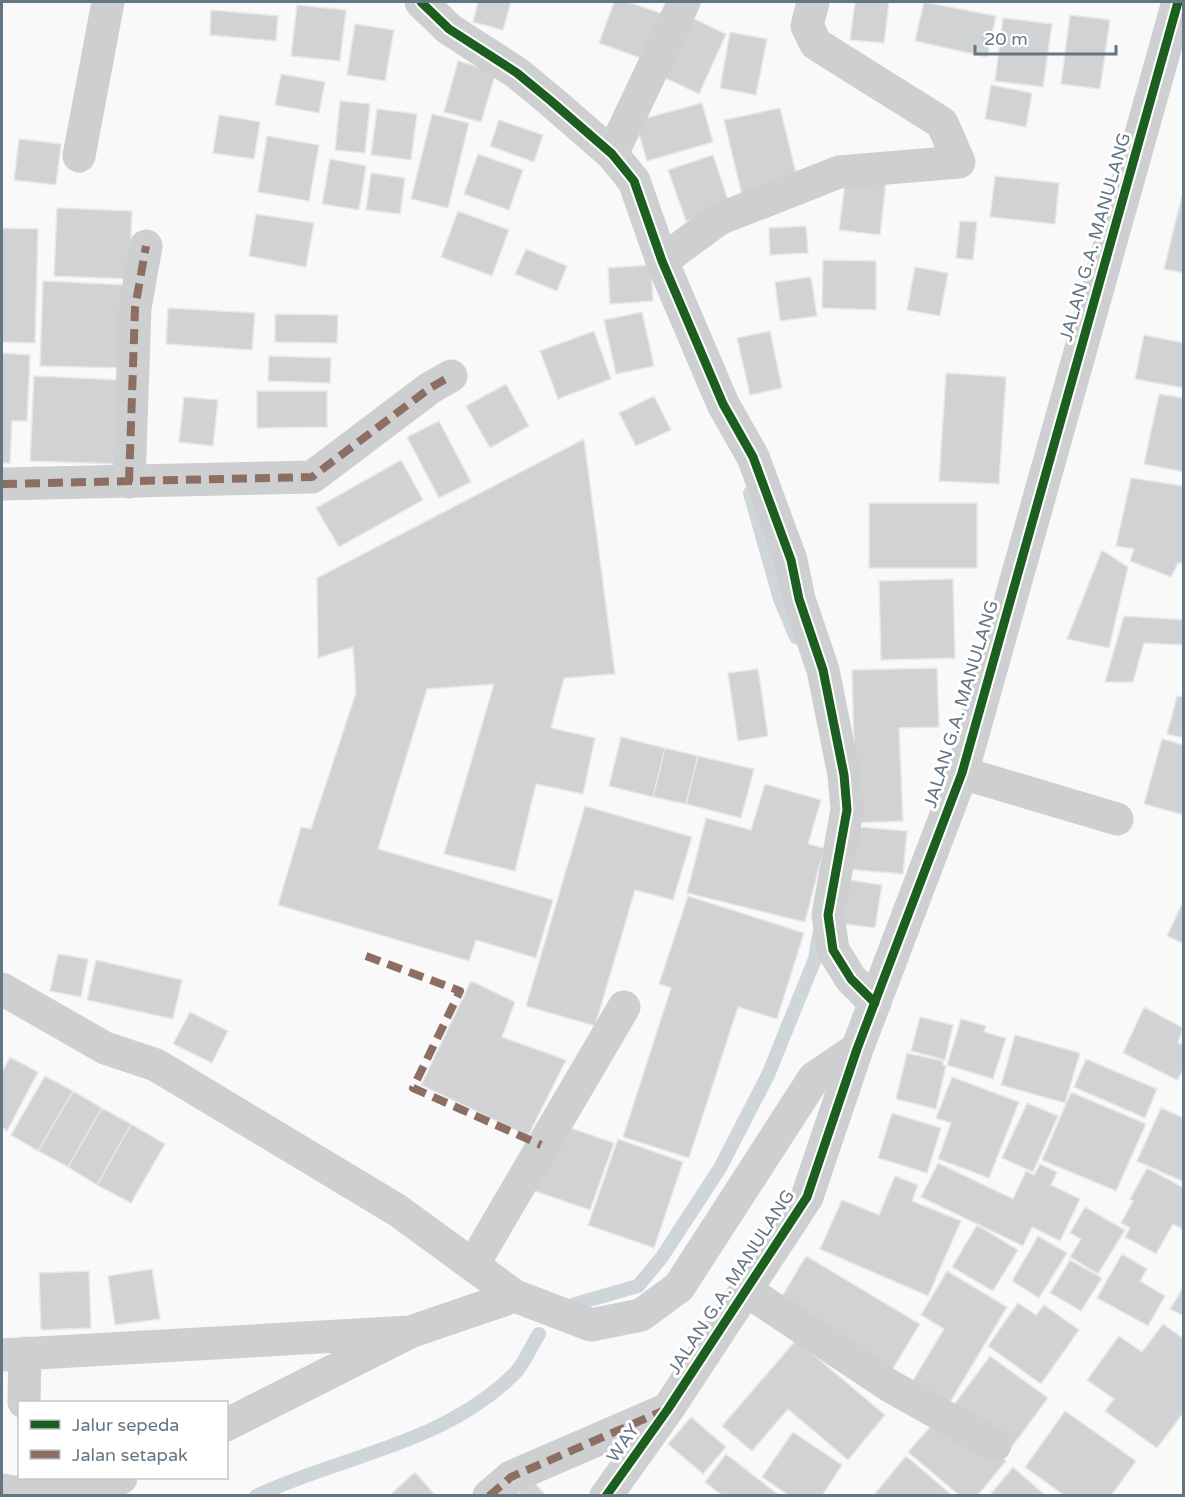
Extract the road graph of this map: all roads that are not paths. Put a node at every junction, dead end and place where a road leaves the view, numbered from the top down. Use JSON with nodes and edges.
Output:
{"nodes":[{"id":1,"x":108,"y":2,"type":"edge"},
{"id":2,"x":421,"y":2,"type":"edge"},
{"id":3,"x":684,"y":2,"type":"edge"},
{"id":4,"x":813,"y":2,"type":"edge"},
{"id":5,"x":1178,"y":2,"type":"edge"},
{"id":6,"x":612,"y":154,"type":"junction"},
{"id":7,"x":79,"y":156,"type":"dead end"},
{"id":8,"x":146,"y":246,"type":"dead end"},
{"id":9,"x":662,"y":261,"type":"junction"},
{"id":10,"x":451,"y":376,"type":"dead end"},
{"id":11,"x":129,"y":482,"type":"junction"},
{"id":12,"x":2,"y":484,"type":"edge"},
{"id":13,"x":962,"y":773,"type":"junction"},
{"id":14,"x":1117,"y":819,"type":"dead end"},
{"id":15,"x":2,"y":989,"type":"edge"},
{"id":16,"x":874,"y":1003,"type":"junction"},
{"id":17,"x":624,"y":1007,"type":"dead end"},
{"id":18,"x":857,"y":1049,"type":"junction"},
{"id":19,"x":473,"y":1265,"type":"junction"},
{"id":20,"x":747,"y":1291,"type":"junction"},
{"id":21,"x":515,"y":1296,"type":"junction"},
{"id":22,"x":410,"y":1332,"type":"junction"},
{"id":23,"x":13,"y":1354,"type":"edge"},
{"id":24,"x":24,"y":1401,"type":"edge"},
{"id":25,"x":668,"y":1409,"type":"junction"},
{"id":26,"x":228,"y":1424,"type":"edge"},
{"id":27,"x":995,"y":1445,"type":"dead end"},
{"id":28,"x":119,"y":1479,"type":"edge"},
{"id":29,"x":18,"y":1489,"type":"edge"},
{"id":30,"x":489,"y":1496,"type":"edge"},
{"id":31,"x":606,"y":1496,"type":"edge"}],
"edges":[{"from":1,"to":7,"type":"street"},
{"from":2,"to":6,"type":"street"},
{"from":3,"to":6,"type":"street"},
{"from":4,"to":9,"type":"street"},
{"from":5,"to":13,"type":"street","name":"JALAN G.A. MANULANG"},
{"from":6,"to":9,"type":"street"},
{"from":8,"to":11,"type":"street"},
{"from":9,"to":16,"type":"street"},
{"from":10,"to":11,"type":"street"},
{"from":11,"to":12,"type":"street"},
{"from":13,"to":14,"type":"street"},
{"from":13,"to":16,"type":"street","name":"JALAN G.A. MANULANG"},
{"from":15,"to":19,"type":"street"},
{"from":16,"to":18,"type":"street","name":"JALAN G.A. MANULANG"},
{"from":17,"to":19,"type":"street"},
{"from":18,"to":20,"type":"street","name":"JALAN G.A. MANULANG"},
{"from":18,"to":21,"type":"street"},
{"from":19,"to":21,"type":"street"},
{"from":20,"to":25,"type":"street","name":"JALAN G.A. MANULANG"},
{"from":20,"to":27,"type":"street"},
{"from":21,"to":22,"type":"street"},
{"from":22,"to":23,"type":"street"},
{"from":22,"to":26,"type":"street"},
{"from":23,"to":24,"type":"street"},
{"from":25,"to":30,"type":"street"},
{"from":25,"to":31,"type":"street","name":"WAY"},
{"from":28,"to":29,"type":"street"}]}
